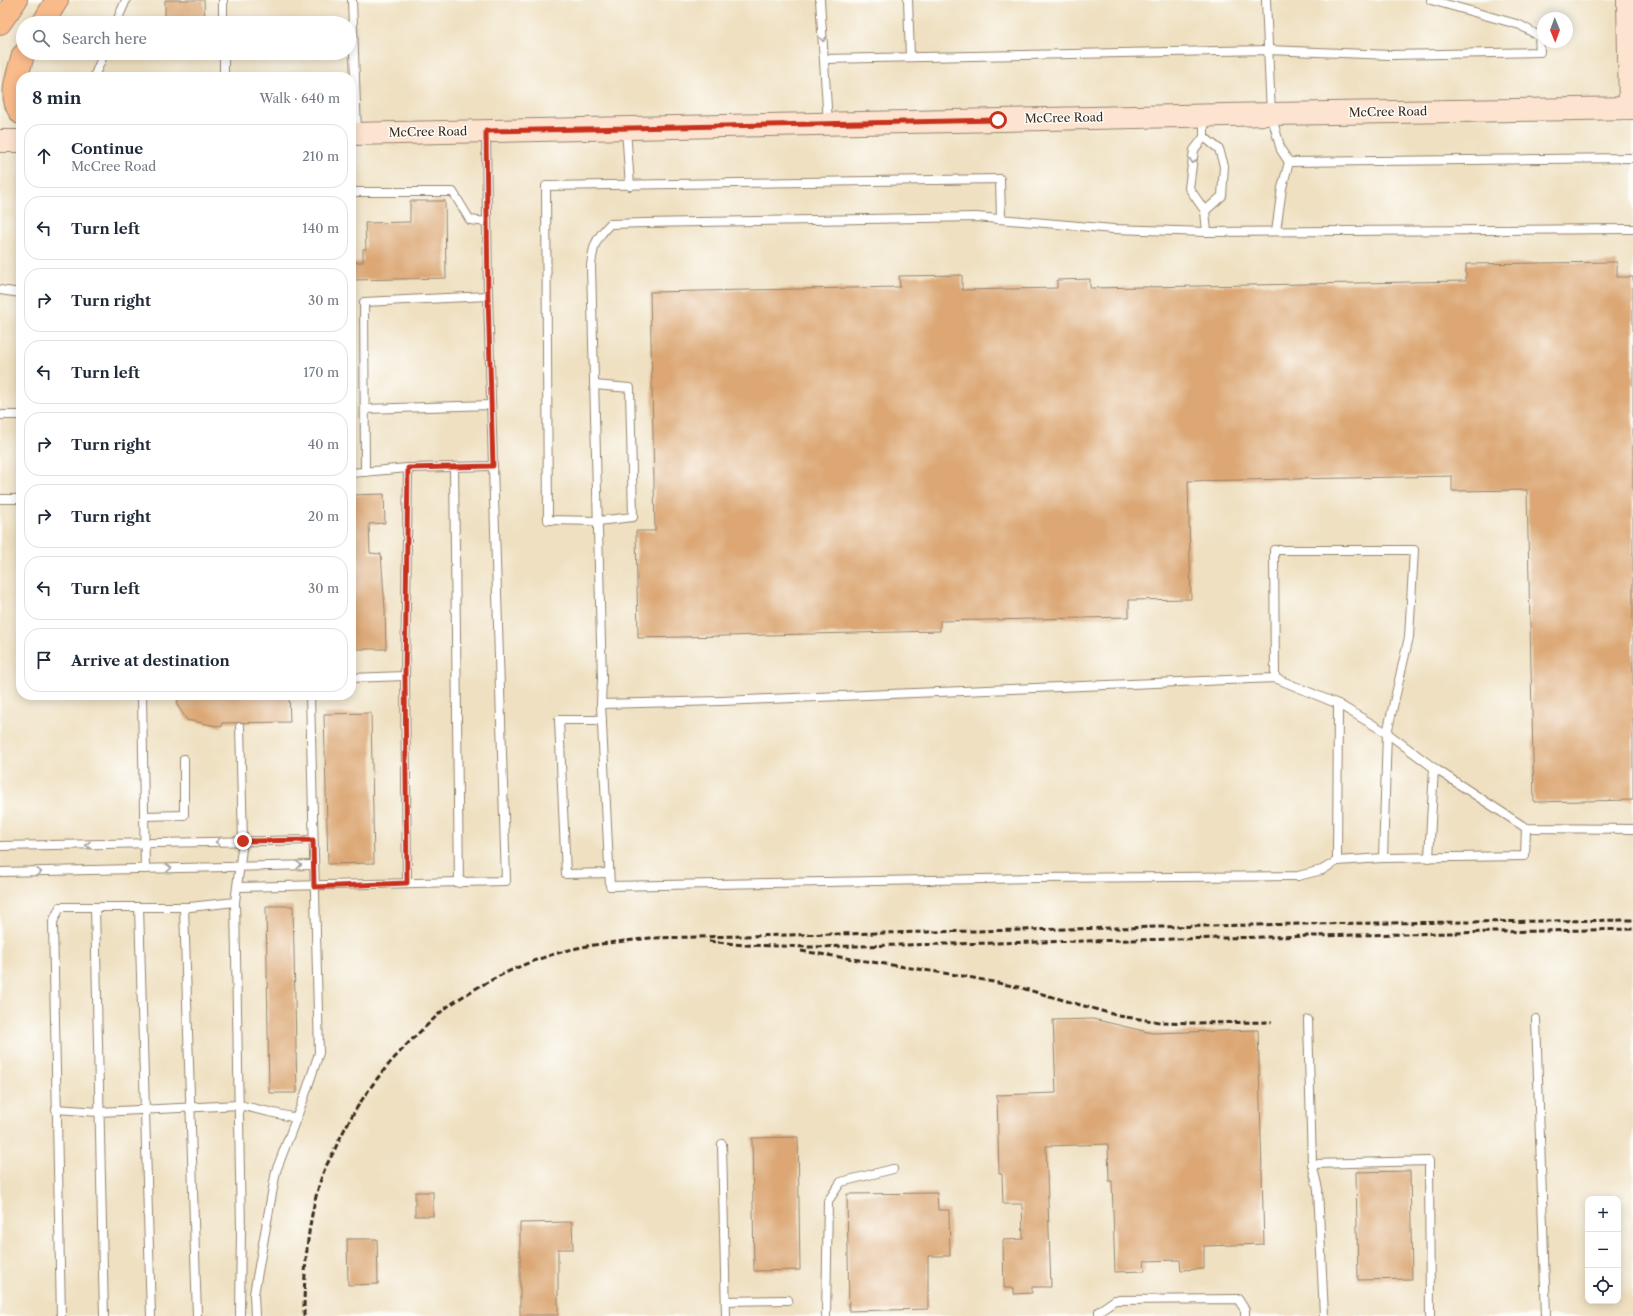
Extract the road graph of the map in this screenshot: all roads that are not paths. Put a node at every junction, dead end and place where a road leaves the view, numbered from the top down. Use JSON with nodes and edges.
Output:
{"nodes":[{"id":1,"x":16,"y":0,"type":"edge"},
{"id":2,"x":56,"y":0,"type":"edge"},
{"id":3,"x":126,"y":0,"type":"edge"},
{"id":4,"x":223,"y":0,"type":"edge"},
{"id":5,"x":352,"y":0,"type":"edge"},
{"id":6,"x":820,"y":0,"type":"edge"},
{"id":7,"x":908,"y":0,"type":"edge"},
{"id":8,"x":1266,"y":0,"type":"edge"},
{"id":9,"x":1431,"y":0,"type":"edge"},
{"id":10,"x":1628,"y":0,"type":"edge"},
{"id":11,"x":47,"y":16,"type":"edge"},
{"id":12,"x":119,"y":16,"type":"edge"},
{"id":13,"x":223,"y":16,"type":"edge"},
{"id":14,"x":352,"y":16,"type":"edge"},
{"id":15,"x":0,"y":23,"type":"edge"},
{"id":16,"x":1268,"y":50,"type":"junction"},
{"id":17,"x":910,"y":57,"type":"junction"},
{"id":18,"x":824,"y":59,"type":"junction"},
{"id":19,"x":20,"y":60,"type":"edge"},
{"id":20,"x":22,"y":60,"type":"edge"},
{"id":21,"x":101,"y":60,"type":"edge"},
{"id":22,"x":224,"y":60,"type":"edge"},
{"id":23,"x":353,"y":60,"type":"edge"},
{"id":24,"x":19,"y":72,"type":"edge"},
{"id":25,"x":96,"y":72,"type":"edge"},
{"id":26,"x":224,"y":72,"type":"edge"},
{"id":27,"x":353,"y":72,"type":"edge"},
{"id":28,"x":16,"y":83,"type":"edge"},
{"id":29,"x":0,"y":95,"type":"edge"},
{"id":30,"x":16,"y":101,"type":"edge"},
{"id":31,"x":1632,"y":108,"type":"edge"},
{"id":32,"x":1271,"y":114,"type":"junction"},
{"id":33,"x":1204,"y":115,"type":"junction"},
{"id":34,"x":828,"y":124,"type":"junction"},
{"id":35,"x":626,"y":128,"type":"junction"},
{"id":36,"x":486,"y":131,"type":"junction"},
{"id":37,"x":356,"y":134,"type":"edge"},
{"id":38,"x":1204,"y":137,"type":"junction"},
{"id":39,"x":0,"y":141,"type":"edge"},
{"id":40,"x":16,"y":141,"type":"edge"},
{"id":41,"x":1633,"y":158,"type":"edge"},
{"id":42,"x":1288,"y":162,"type":"junction"},
{"id":43,"x":630,"y":186,"type":"junction"},
{"id":44,"x":356,"y":192,"type":"edge"},
{"id":45,"x":1205,"y":211,"type":"junction"},
{"id":46,"x":1001,"y":219,"type":"junction"},
{"id":47,"x":487,"y":222,"type":"junction"},
{"id":48,"x":1633,"y":230,"type":"edge"},
{"id":49,"x":1276,"y":231,"type":"junction"},
{"id":50,"x":1206,"y":232,"type":"junction"},
{"id":51,"x":0,"y":290,"type":"edge"},
{"id":52,"x":16,"y":292,"type":"edge"},
{"id":53,"x":488,"y":296,"type":"junction"},
{"id":54,"x":594,"y":385,"type":"junction"},
{"id":55,"x":491,"y":405,"type":"junction"},
{"id":56,"x":364,"y":409,"type":"junction"},
{"id":57,"x":0,"y":415,"type":"edge"},
{"id":58,"x":16,"y":415,"type":"edge"},
{"id":59,"x":493,"y":466,"type":"junction"},
{"id":60,"x":454,"y":467,"type":"junction"},
{"id":61,"x":408,"y":468,"type":"junction"},
{"id":62,"x":365,"y":472,"type":"junction"},
{"id":63,"x":356,"y":473,"type":"edge"},
{"id":64,"x":0,"y":499,"type":"edge"},
{"id":65,"x":16,"y":499,"type":"edge"},
{"id":66,"x":598,"y":521,"type":"junction"},
{"id":67,"x":405,"y":676,"type":"junction"},
{"id":68,"x":356,"y":678,"type":"edge"},
{"id":69,"x":1275,"y":678,"type":"junction"},
{"id":70,"x":142,"y":700,"type":"edge"},
{"id":71,"x":310,"y":700,"type":"edge"},
{"id":72,"x":601,"y":704,"type":"junction"},
{"id":73,"x":1338,"y":704,"type":"junction"},
{"id":74,"x":602,"y":720,"type":"junction"},
{"id":75,"x":240,"y":727,"type":"dead end"},
{"id":76,"x":1388,"y":733,"type":"junction"},
{"id":77,"x":184,"y":759,"type":"dead end"},
{"id":78,"x":1434,"y":768,"type":"junction"},
{"id":79,"x":144,"y":816,"type":"junction"},
{"id":80,"x":1526,"y":828,"type":"junction"},
{"id":81,"x":1633,"y":829,"type":"edge"},
{"id":82,"x":313,"y":840,"type":"junction"},
{"id":83,"x":243,"y":841,"type":"junction"},
{"id":84,"x":145,"y":843,"type":"junction"},
{"id":85,"x":0,"y":846,"type":"edge"},
{"id":86,"x":1383,"y":858,"type":"junction"},
{"id":87,"x":1429,"y":858,"type":"junction"},
{"id":88,"x":1337,"y":861,"type":"junction"},
{"id":89,"x":313,"y":865,"type":"junction"},
{"id":90,"x":241,"y":866,"type":"junction"},
{"id":91,"x":145,"y":869,"type":"junction"},
{"id":92,"x":0,"y":872,"type":"edge"},
{"id":93,"x":609,"y":873,"type":"junction"},
{"id":94,"x":458,"y":882,"type":"junction"},
{"id":95,"x":407,"y":883,"type":"junction"},
{"id":96,"x":314,"y":887,"type":"junction"},
{"id":97,"x":238,"y":888,"type":"junction"},
{"id":98,"x":235,"y":902,"type":"junction"},
{"id":99,"x":95,"y":907,"type":"junction"},
{"id":100,"x":139,"y":907,"type":"junction"},
{"id":101,"x":184,"y":907,"type":"junction"},
{"id":102,"x":1536,"y":1019,"type":"dead end"},
{"id":103,"x":1308,"y":1020,"type":"dead end"},
{"id":104,"x":239,"y":1105,"type":"junction"},
{"id":105,"x":190,"y":1108,"type":"junction"},
{"id":106,"x":56,"y":1109,"type":"junction"},
{"id":107,"x":145,"y":1110,"type":"junction"},
{"id":108,"x":99,"y":1112,"type":"junction"},
{"id":109,"x":296,"y":1118,"type":"junction"},
{"id":110,"x":722,"y":1144,"type":"dead end"},
{"id":111,"x":1312,"y":1164,"type":"junction"},
{"id":112,"x":893,"y":1169,"type":"dead end"},
{"id":113,"x":788,"y":1300,"type":"dead end"},
{"id":114,"x":726,"y":1301,"type":"junction"},
{"id":115,"x":61,"y":1316,"type":"edge"},
{"id":116,"x":104,"y":1316,"type":"edge"},
{"id":117,"x":151,"y":1316,"type":"edge"},
{"id":118,"x":197,"y":1316,"type":"edge"},
{"id":119,"x":240,"y":1316,"type":"edge"},
{"id":120,"x":255,"y":1316,"type":"edge"},
{"id":121,"x":726,"y":1316,"type":"edge"},
{"id":122,"x":826,"y":1316,"type":"edge"},
{"id":123,"x":1099,"y":1316,"type":"edge"},
{"id":124,"x":1246,"y":1316,"type":"edge"},
{"id":125,"x":1324,"y":1316,"type":"edge"},
{"id":126,"x":1430,"y":1316,"type":"edge"},
{"id":127,"x":1546,"y":1316,"type":"edge"}],
"edges":[{"from":1,"to":15,"type":"main road"},
{"from":2,"to":11,"type":"main road"},
{"from":3,"to":12,"type":"lane"},
{"from":4,"to":13,"type":"lane"},
{"from":5,"to":14,"type":"lane"},
{"from":6,"to":18,"type":"lane","one_way":true},
{"from":7,"to":17,"type":"lane"},
{"from":8,"to":16,"type":"lane"},
{"from":9,"to":16,"type":"lane"},
{"from":10,"to":31,"type":"main road"},
{"from":16,"to":17,"type":"lane"},
{"from":16,"to":32,"type":"lane"},
{"from":17,"to":18,"type":"lane"},
{"from":18,"to":34,"type":"lane"},
{"from":19,"to":29,"type":"main road"},
{"from":20,"to":24,"type":"main road"},
{"from":21,"to":25,"type":"lane"},
{"from":22,"to":26,"type":"lane"},
{"from":23,"to":27,"type":"lane"},
{"from":28,"to":30,"type":"main road"},
{"from":31,"to":32,"type":"main road","name":"McCree Road"},
{"from":32,"to":33,"type":"main road","name":"McCree Road"},
{"from":32,"to":42,"type":"lane"},
{"from":33,"to":34,"type":"main road","name":"McCree Road"},
{"from":33,"to":38,"type":"lane"},
{"from":34,"to":35,"type":"main road","name":"McCree Road"},
{"from":35,"to":36,"type":"main road","name":"McCree Road"},
{"from":35,"to":43,"type":"lane"},
{"from":36,"to":37,"type":"main road","name":"McCree Road"},
{"from":36,"to":47,"type":"lane"},
{"from":38,"to":45,"type":"lane","one_way":true},
{"from":38,"to":45,"type":"lane"},
{"from":39,"to":40,"type":"main road"},
{"from":41,"to":42,"type":"lane"},
{"from":42,"to":49,"type":"lane"},
{"from":43,"to":46,"type":"lane"},
{"from":43,"to":66,"type":"lane"},
{"from":44,"to":47,"type":"lane"},
{"from":45,"to":50,"type":"lane"},
{"from":46,"to":50,"type":"lane"},
{"from":46,"to":54,"type":"lane"},
{"from":47,"to":53,"type":"lane"},
{"from":48,"to":49,"type":"lane"},
{"from":49,"to":50,"type":"lane"},
{"from":51,"to":52,"type":"lane"},
{"from":53,"to":55,"type":"lane"},
{"from":53,"to":56,"type":"lane"},
{"from":54,"to":66,"type":"lane"},
{"from":54,"to":66,"type":"lane"},
{"from":55,"to":56,"type":"lane"},
{"from":55,"to":59,"type":"lane"},
{"from":56,"to":62,"type":"lane"},
{"from":57,"to":58,"type":"lane"},
{"from":59,"to":60,"type":"lane"},
{"from":59,"to":94,"type":"lane"},
{"from":60,"to":61,"type":"lane"},
{"from":60,"to":94,"type":"lane"},
{"from":61,"to":62,"type":"lane"},
{"from":61,"to":67,"type":"lane"},
{"from":62,"to":63,"type":"lane"},
{"from":64,"to":65,"type":"lane"},
{"from":66,"to":72,"type":"lane"},
{"from":67,"to":68,"type":"lane"},
{"from":67,"to":95,"type":"lane"},
{"from":69,"to":72,"type":"lane"},
{"from":69,"to":73,"type":"lane"},
{"from":69,"to":76,"type":"lane"},
{"from":70,"to":79,"type":"lane"},
{"from":71,"to":82,"type":"lane"},
{"from":72,"to":74,"type":"lane"},
{"from":73,"to":76,"type":"lane"},
{"from":73,"to":88,"type":"lane"},
{"from":74,"to":93,"type":"lane"},
{"from":74,"to":93,"type":"lane"},
{"from":75,"to":83,"type":"lane"},
{"from":76,"to":78,"type":"lane"},
{"from":76,"to":86,"type":"lane"},
{"from":77,"to":79,"type":"lane"},
{"from":78,"to":80,"type":"lane"},
{"from":78,"to":87,"type":"lane"},
{"from":79,"to":84,"type":"lane"},
{"from":80,"to":81,"type":"lane"},
{"from":80,"to":87,"type":"lane"},
{"from":82,"to":83,"type":"lane"},
{"from":82,"to":89,"type":"lane"},
{"from":83,"to":84,"type":"lane","one_way":true},
{"from":83,"to":90,"type":"lane"},
{"from":84,"to":85,"type":"lane","one_way":true},
{"from":84,"to":91,"type":"lane"},
{"from":86,"to":87,"type":"lane"},
{"from":86,"to":88,"type":"lane"},
{"from":88,"to":93,"type":"lane"},
{"from":90,"to":89,"type":"lane","one_way":true},
{"from":89,"to":96,"type":"lane"},
{"from":91,"to":90,"type":"lane","one_way":true},
{"from":90,"to":97,"type":"lane"},
{"from":92,"to":91,"type":"lane","one_way":true},
{"from":94,"to":95,"type":"lane"},
{"from":95,"to":96,"type":"lane"},
{"from":96,"to":97,"type":"lane"},
{"from":96,"to":109,"type":"lane"},
{"from":97,"to":98,"type":"lane"},
{"from":98,"to":101,"type":"lane"},
{"from":98,"to":104,"type":"lane"},
{"from":99,"to":100,"type":"lane"},
{"from":99,"to":106,"type":"lane"},
{"from":99,"to":108,"type":"lane"},
{"from":100,"to":101,"type":"lane"},
{"from":100,"to":107,"type":"lane"},
{"from":101,"to":105,"type":"lane"},
{"from":102,"to":127,"type":"lane"},
{"from":103,"to":111,"type":"lane"},
{"from":104,"to":105,"type":"lane"},
{"from":104,"to":109,"type":"lane"},
{"from":104,"to":119,"type":"lane"},
{"from":105,"to":107,"type":"lane"},
{"from":105,"to":118,"type":"lane"},
{"from":106,"to":108,"type":"lane"},
{"from":106,"to":115,"type":"lane"},
{"from":107,"to":108,"type":"lane"},
{"from":107,"to":117,"type":"lane"},
{"from":108,"to":116,"type":"lane"},
{"from":109,"to":120,"type":"lane"},
{"from":110,"to":114,"type":"lane"},
{"from":111,"to":125,"type":"lane"},
{"from":111,"to":126,"type":"lane"},
{"from":112,"to":122,"type":"lane"},
{"from":113,"to":114,"type":"lane"},
{"from":114,"to":121,"type":"lane"},
{"from":123,"to":124,"type":"lane"}]}
